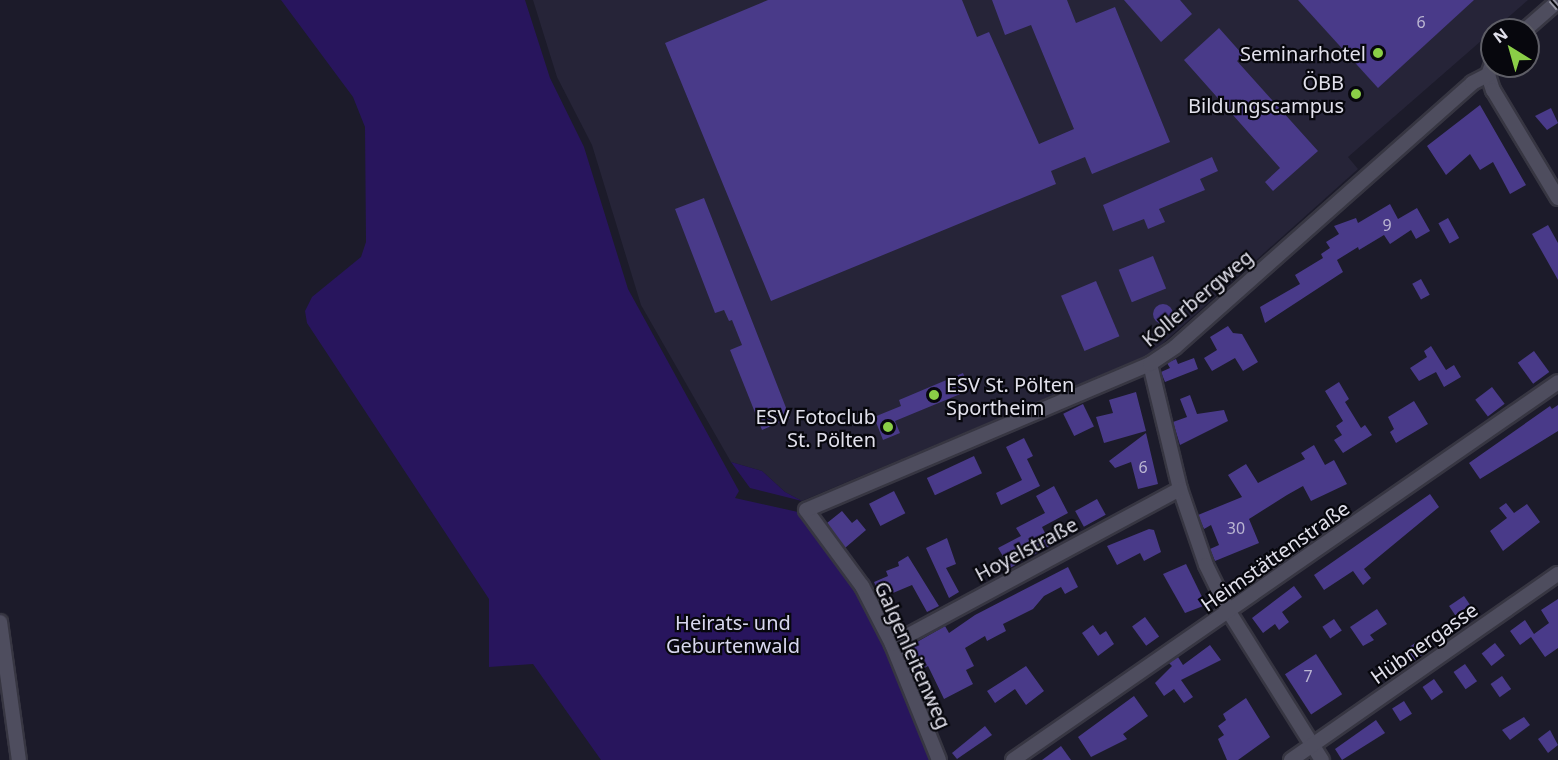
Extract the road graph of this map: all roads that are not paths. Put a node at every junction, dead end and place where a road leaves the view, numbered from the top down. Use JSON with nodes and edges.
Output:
{"nodes":[{"id":1,"x":1558,"y":1,"type":"edge"},
{"id":2,"x":1539,"y":18,"type":"edge"},
{"id":3,"x":1480,"y":77,"type":"edge"},
{"id":4,"x":1494,"y":78,"type":"edge"},
{"id":5,"x":1558,"y":198,"type":"edge"},
{"id":6,"x":1150,"y":363,"type":"junction"},
{"id":7,"x":1558,"y":382,"type":"edge"},
{"id":8,"x":1180,"y":489,"type":"junction"},
{"id":9,"x":806,"y":510,"type":"joint"},
{"id":10,"x":1558,"y":574,"type":"edge"},
{"id":11,"x":1229,"y":612,"type":"junction"},
{"id":12,"x":0,"y":622,"type":"edge"},
{"id":13,"x":891,"y":644,"type":"junction"},
{"id":14,"x":1313,"y":744,"type":"junction"},
{"id":15,"x":19,"y":760,"type":"edge"},
{"id":16,"x":939,"y":760,"type":"edge"},
{"id":17,"x":1013,"y":760,"type":"edge"},
{"id":18,"x":1291,"y":760,"type":"edge"},
{"id":19,"x":1322,"y":760,"type":"edge"}],
"edges":[{"from":1,"to":2,"type":"street"},
{"from":3,"to":6,"type":"street","name":"Kollerbergweg"},
{"from":4,"to":5,"type":"street"},
{"from":6,"to":8,"type":"street"},
{"from":6,"to":9,"type":"street","name":"Kollerbergweg"},
{"from":7,"to":11,"type":"street","name":"Heimstättenstraße"},
{"from":8,"to":11,"type":"street"},
{"from":8,"to":13,"type":"street","name":"Hoyelstraße"},
{"from":9,"to":13,"type":"street","name":"Galgenleitenweg"},
{"from":10,"to":14,"type":"street","name":"Hübnergasse"},
{"from":11,"to":14,"type":"street"},
{"from":11,"to":17,"type":"street","name":"Heimstättenstraße"},
{"from":12,"to":15,"type":"street"},
{"from":13,"to":16,"type":"street","name":"Galgenleitenweg"},
{"from":14,"to":18,"type":"street","name":"Hübnergasse"},
{"from":14,"to":19,"type":"street"}]}
